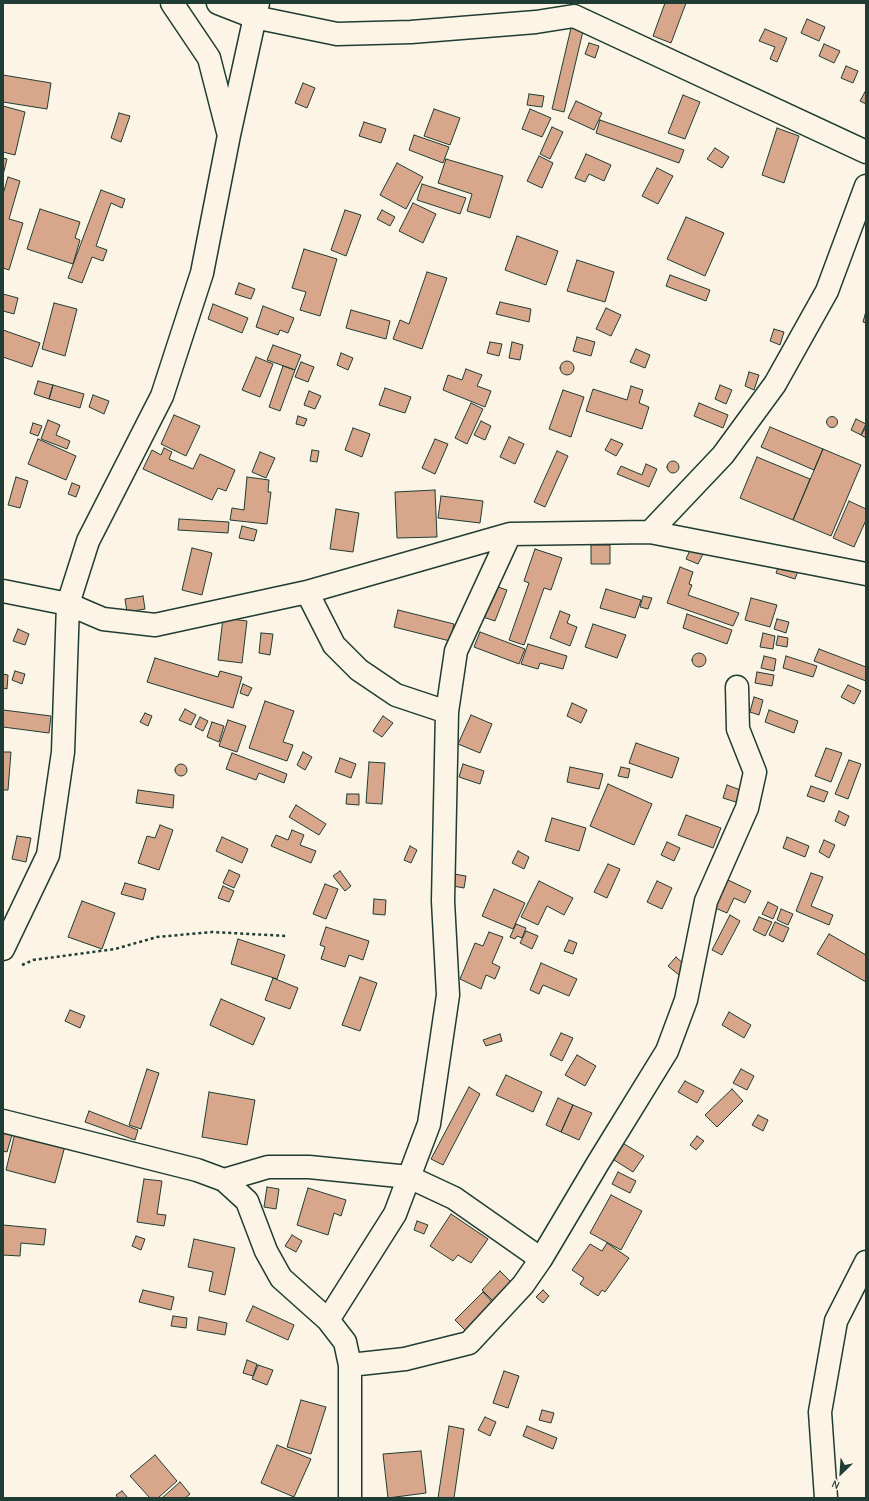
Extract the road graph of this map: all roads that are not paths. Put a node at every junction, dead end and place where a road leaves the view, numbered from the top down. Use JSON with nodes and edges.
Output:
{"nodes":[{"id":1,"x":172,"y":3,"type":"edge"},
{"id":2,"x":218,"y":3,"type":"edge"},
{"id":3,"x":256,"y":10,"type":"edge"},
{"id":4,"x":229,"y":135,"type":"junction"},
{"id":5,"x":866,"y":152,"type":"edge"},
{"id":6,"x":866,"y":186,"type":"edge"},
{"id":7,"x":650,"y":532,"type":"junction"},
{"id":8,"x":510,"y":534,"type":"junction"},
{"id":9,"x":866,"y":574,"type":"edge"},
{"id":10,"x":3,"y":591,"type":"edge"},
{"id":11,"x":306,"y":592,"type":"junction"},
{"id":12,"x":68,"y":604,"type":"junction"},
{"id":13,"x":737,"y":687,"type":"dead end"},
{"id":14,"x":447,"y":712,"type":"junction"},
{"id":15,"x":3,"y":949,"type":"edge"},
{"id":16,"x":3,"y":1121,"type":"edge"},
{"id":17,"x":409,"y":1177,"type":"junction"},
{"id":18,"x":224,"y":1180,"type":"junction"},
{"id":19,"x":542,"y":1259,"type":"junction"},
{"id":20,"x":866,"y":1262,"type":"edge"},
{"id":21,"x":328,"y":1320,"type":"junction"},
{"id":22,"x":350,"y":1365,"type":"junction"},
{"id":23,"x":350,"y":1498,"type":"edge"},
{"id":24,"x":826,"y":1498,"type":"edge"}],
"edges":[{"from":1,"to":4,"type":"street"},
{"from":2,"to":3,"type":"street"},
{"from":3,"to":4,"type":"street"},
{"from":3,"to":5,"type":"street"},
{"from":4,"to":12,"type":"street"},
{"from":6,"to":7,"type":"street"},
{"from":7,"to":8,"type":"street"},
{"from":7,"to":9,"type":"street"},
{"from":8,"to":11,"type":"street"},
{"from":8,"to":14,"type":"street"},
{"from":10,"to":12,"type":"street"},
{"from":11,"to":12,"type":"street"},
{"from":11,"to":14,"type":"street"},
{"from":12,"to":15,"type":"street"},
{"from":13,"to":19,"type":"street"},
{"from":14,"to":17,"type":"street"},
{"from":16,"to":18,"type":"street"},
{"from":17,"to":18,"type":"street"},
{"from":17,"to":19,"type":"street"},
{"from":17,"to":21,"type":"street"},
{"from":18,"to":21,"type":"street"},
{"from":19,"to":22,"type":"street"},
{"from":20,"to":24,"type":"street"},
{"from":21,"to":22,"type":"street"},
{"from":22,"to":23,"type":"street"}]}
